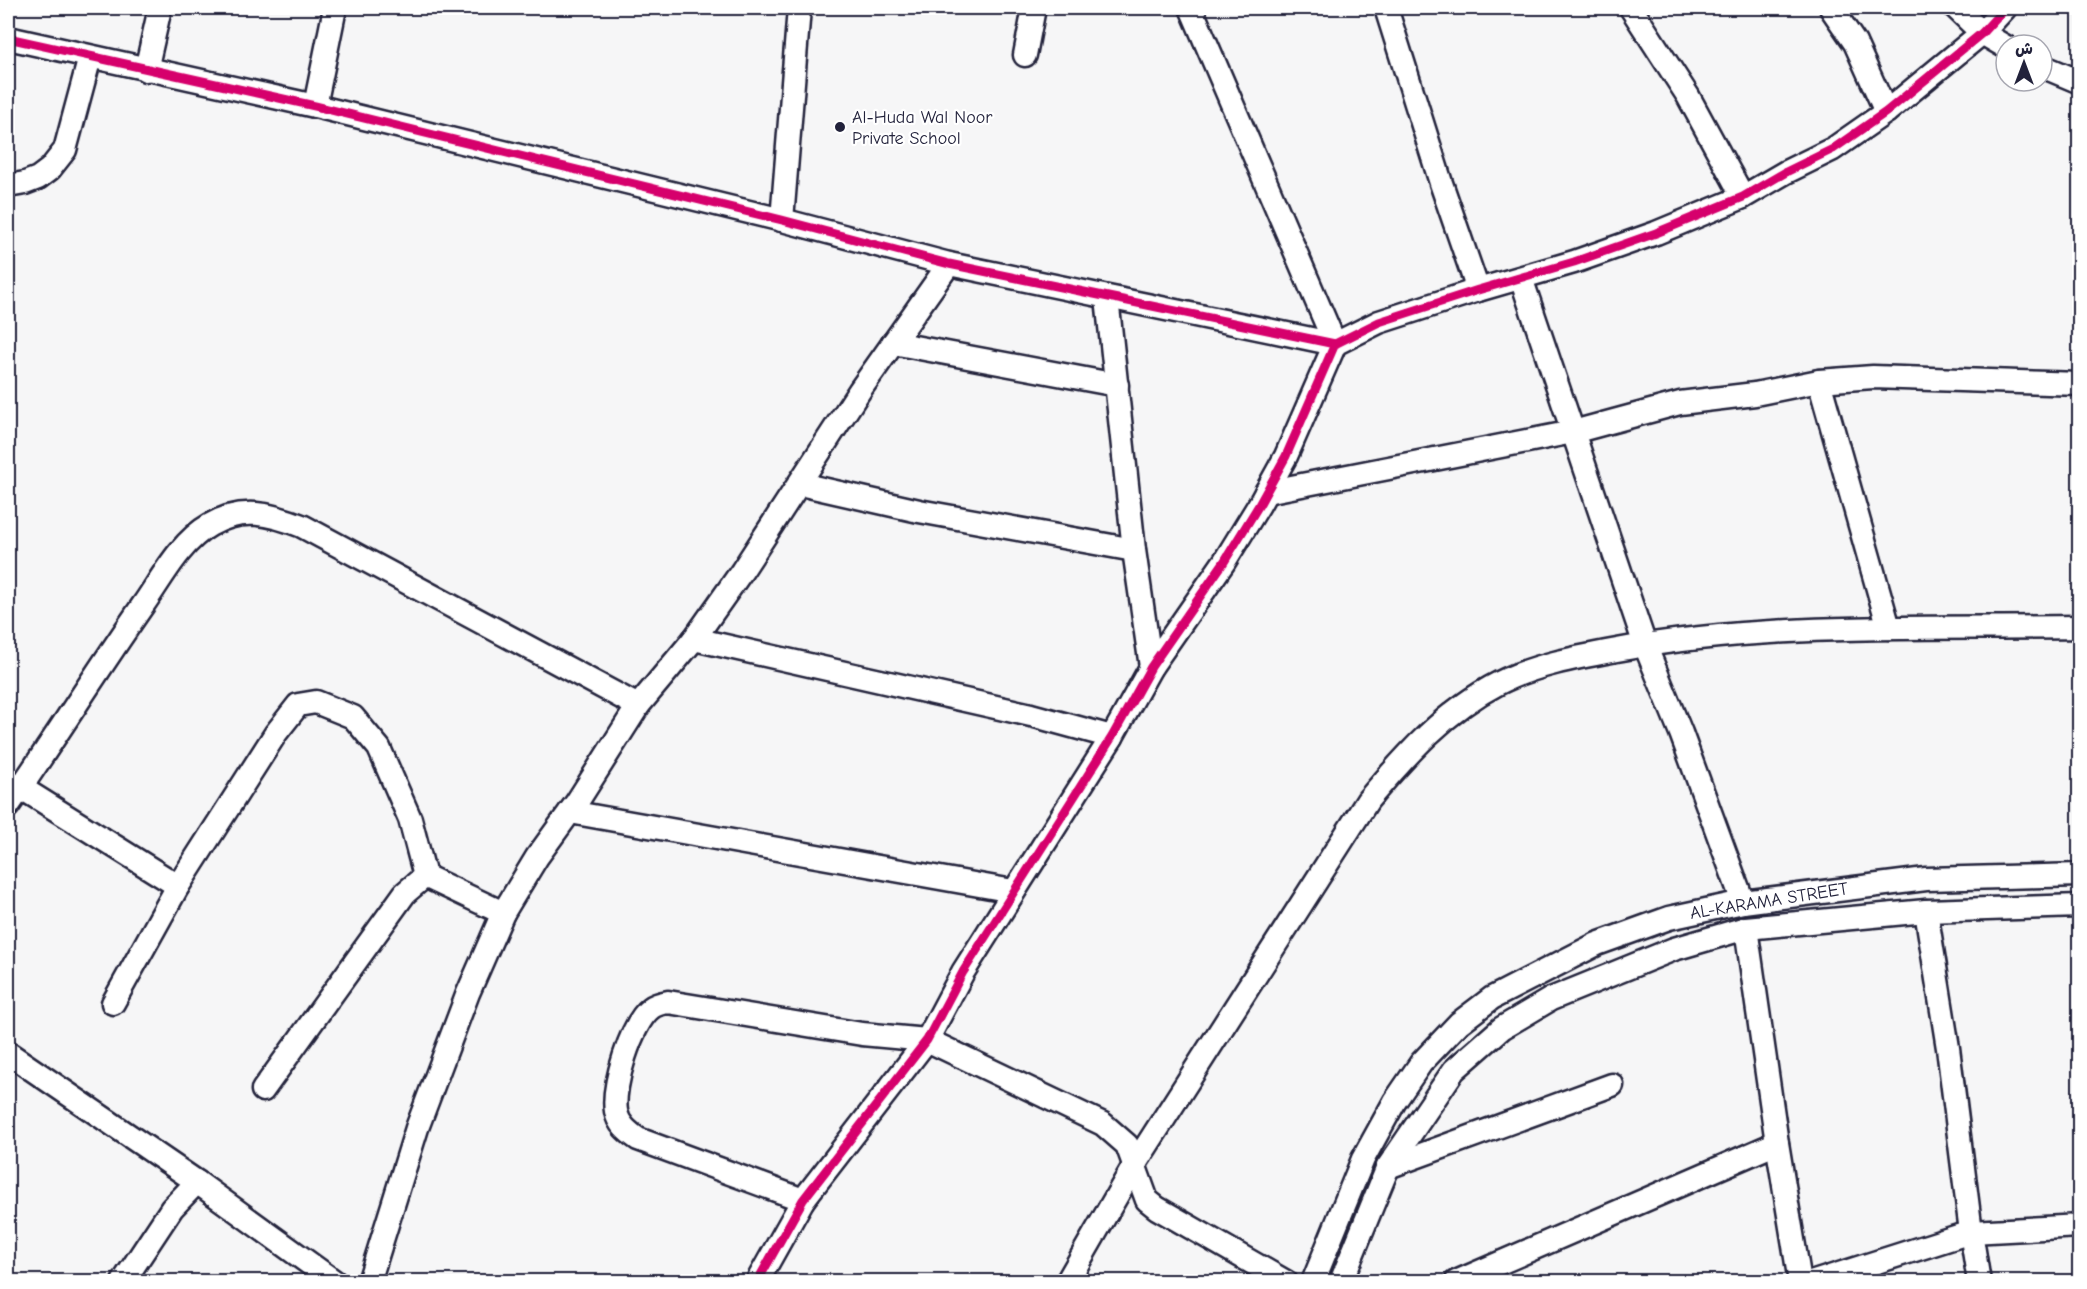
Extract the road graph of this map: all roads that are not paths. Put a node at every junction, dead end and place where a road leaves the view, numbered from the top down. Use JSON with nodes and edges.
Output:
{"nodes":[{"id":1,"x":160,"y":8,"type":"edge"},
{"id":2,"x":335,"y":8,"type":"edge"},
{"id":3,"x":799,"y":8,"type":"edge"},
{"id":4,"x":1034,"y":8,"type":"edge"},
{"id":5,"x":1191,"y":8,"type":"edge"},
{"id":6,"x":1386,"y":8,"type":"edge"},
{"id":7,"x":1631,"y":8,"type":"edge"},
{"id":8,"x":1831,"y":8,"type":"edge"},
{"id":9,"x":1956,"y":8,"type":"edge"},
{"id":10,"x":2005,"y":8,"type":"edge"},
{"id":11,"x":1982,"y":33,"type":"junction"},
{"id":12,"x":8,"y":38,"type":"edge"},
{"id":13,"x":1994,"y":40,"type":"edge"},
{"id":14,"x":1025,"y":55,"type":"dead end"},
{"id":15,"x":90,"y":57,"type":"junction"},
{"id":16,"x":146,"y":70,"type":"junction"},
{"id":17,"x":2054,"y":71,"type":"edge"},
{"id":18,"x":2079,"y":82,"type":"edge"},
{"id":19,"x":315,"y":106,"type":"junction"},
{"id":20,"x":1886,"y":112,"type":"junction"},
{"id":21,"x":8,"y":186,"type":"edge"},
{"id":22,"x":1743,"y":197,"type":"junction"},
{"id":23,"x":782,"y":220,"type":"junction"},
{"id":24,"x":948,"y":264,"type":"junction"},
{"id":25,"x":1521,"y":278,"type":"junction"},
{"id":26,"x":1478,"y":290,"type":"junction"},
{"id":27,"x":1107,"y":298,"type":"junction"},
{"id":28,"x":893,"y":343,"type":"junction"},
{"id":29,"x":1335,"y":344,"type":"junction"},
{"id":30,"x":1819,"y":381,"type":"junction"},
{"id":31,"x":2079,"y":384,"type":"edge"},
{"id":32,"x":1117,"y":385,"type":"junction"},
{"id":33,"x":1573,"y":432,"type":"junction"},
{"id":34,"x":800,"y":484,"type":"junction"},
{"id":35,"x":1266,"y":492,"type":"junction"},
{"id":36,"x":1134,"y":550,"type":"junction"},
{"id":37,"x":2079,"y":627,"type":"edge"},
{"id":38,"x":1889,"y":628,"type":"junction"},
{"id":39,"x":694,"y":639,"type":"junction"},
{"id":40,"x":1645,"y":645,"type":"junction"},
{"id":41,"x":1151,"y":667,"type":"junction"},
{"id":42,"x":638,"y":706,"type":"junction"},
{"id":43,"x":1112,"y":737,"type":"junction"},
{"id":44,"x":20,"y":787,"type":"junction"},
{"id":45,"x":8,"y":806,"type":"edge"},
{"id":46,"x":570,"y":812,"type":"junction"},
{"id":47,"x":2079,"y":875,"type":"edge"},
{"id":48,"x":425,"y":876,"type":"junction"},
{"id":49,"x":178,"y":886,"type":"junction"},
{"id":50,"x":1013,"y":891,"type":"junction"},
{"id":51,"x":1743,"y":902,"type":"junction"},
{"id":52,"x":2079,"y":906,"type":"edge"},
{"id":53,"x":1926,"y":911,"type":"junction"},
{"id":54,"x":503,"y":913,"type":"junction"},
{"id":55,"x":1746,"y":928,"type":"junction"},
{"id":56,"x":113,"y":1003,"type":"dead end"},
{"id":57,"x":927,"y":1040,"type":"junction"},
{"id":58,"x":8,"y":1053,"type":"edge"},
{"id":59,"x":1612,"y":1086,"type":"dead end"},
{"id":60,"x":263,"y":1090,"type":"dead end"},
{"id":61,"x":1777,"y":1143,"type":"junction"},
{"id":62,"x":1135,"y":1164,"type":"junction"},
{"id":63,"x":1388,"y":1167,"type":"junction"},
{"id":64,"x":197,"y":1182,"type":"junction"},
{"id":65,"x":803,"y":1200,"type":"junction"},
{"id":66,"x":2079,"y":1226,"type":"edge"},
{"id":67,"x":1971,"y":1232,"type":"junction"},
{"id":68,"x":123,"y":1281,"type":"edge"},
{"id":69,"x":335,"y":1281,"type":"edge"},
{"id":70,"x":369,"y":1281,"type":"edge"},
{"id":71,"x":759,"y":1281,"type":"edge"},
{"id":72,"x":1066,"y":1281,"type":"edge"},
{"id":73,"x":1286,"y":1281,"type":"edge"},
{"id":74,"x":1313,"y":1281,"type":"edge"},
{"id":75,"x":1341,"y":1281,"type":"edge"},
{"id":76,"x":1456,"y":1281,"type":"edge"},
{"id":77,"x":1800,"y":1281,"type":"edge"},
{"id":78,"x":1814,"y":1281,"type":"edge"},
{"id":79,"x":1979,"y":1281,"type":"edge"}],
"edges":[{"from":1,"to":16,"type":"street"},
{"from":2,"to":19,"type":"street"},
{"from":3,"to":23,"type":"street"},
{"from":4,"to":14,"type":"street"},
{"from":5,"to":29,"type":"street"},
{"from":6,"to":26,"type":"street"},
{"from":7,"to":22,"type":"street"},
{"from":8,"to":20,"type":"street"},
{"from":9,"to":11,"type":"street"},
{"from":10,"to":11,"type":"street"},
{"from":11,"to":13,"type":"street"},
{"from":11,"to":20,"type":"street"},
{"from":12,"to":15,"type":"street"},
{"from":15,"to":16,"type":"street"},
{"from":15,"to":21,"type":"street"},
{"from":16,"to":19,"type":"street"},
{"from":17,"to":18,"type":"street"},
{"from":19,"to":23,"type":"street"},
{"from":20,"to":22,"type":"street"},
{"from":22,"to":25,"type":"street"},
{"from":23,"to":24,"type":"street"},
{"from":24,"to":27,"type":"street"},
{"from":24,"to":28,"type":"street"},
{"from":25,"to":26,"type":"street"},
{"from":25,"to":33,"type":"street"},
{"from":26,"to":29,"type":"street"},
{"from":27,"to":29,"type":"street"},
{"from":27,"to":32,"type":"street"},
{"from":28,"to":32,"type":"street"},
{"from":28,"to":34,"type":"street"},
{"from":29,"to":35,"type":"street"},
{"from":30,"to":31,"type":"street"},
{"from":30,"to":33,"type":"street"},
{"from":30,"to":38,"type":"street"},
{"from":32,"to":36,"type":"street"},
{"from":33,"to":35,"type":"street"},
{"from":33,"to":40,"type":"street"},
{"from":34,"to":36,"type":"street"},
{"from":34,"to":39,"type":"street"},
{"from":35,"to":41,"type":"street"},
{"from":36,"to":41,"type":"street"},
{"from":37,"to":38,"type":"street"},
{"from":38,"to":40,"type":"street"},
{"from":39,"to":42,"type":"street"},
{"from":39,"to":43,"type":"street"},
{"from":40,"to":51,"type":"street"},
{"from":40,"to":62,"type":"street"},
{"from":41,"to":43,"type":"street"},
{"from":42,"to":44,"type":"street"},
{"from":42,"to":46,"type":"street"},
{"from":43,"to":50,"type":"street"},
{"from":44,"to":45,"type":"street"},
{"from":44,"to":49,"type":"street"},
{"from":46,"to":50,"type":"street"},
{"from":46,"to":54,"type":"street"},
{"from":47,"to":51,"type":"street","name":"AL-KARAMA STREET"},
{"from":48,"to":49,"type":"street"},
{"from":48,"to":54,"type":"street"},
{"from":48,"to":60,"type":"street"},
{"from":49,"to":56,"type":"street"},
{"from":50,"to":57,"type":"street"},
{"from":51,"to":74,"type":"street","name":"AL-KARAMA STREET"},
{"from":52,"to":53,"type":"street","name":"AL-KARAMA STREET"},
{"from":53,"to":55,"type":"street","name":"AL-KARAMA STREET"},
{"from":53,"to":67,"type":"street"},
{"from":54,"to":70,"type":"street"},
{"from":55,"to":61,"type":"street"},
{"from":55,"to":63,"type":"street","name":"AL-KARAMA STREET"},
{"from":57,"to":62,"type":"street"},
{"from":57,"to":65,"type":"street"},
{"from":57,"to":65,"type":"street"},
{"from":58,"to":64,"type":"street"},
{"from":59,"to":63,"type":"street"},
{"from":61,"to":76,"type":"street"},
{"from":61,"to":77,"type":"street"},
{"from":62,"to":72,"type":"street"},
{"from":62,"to":73,"type":"street"},
{"from":63,"to":75,"type":"street","name":"AL-KARAMA STREET"},
{"from":64,"to":68,"type":"street"},
{"from":64,"to":69,"type":"street"},
{"from":65,"to":71,"type":"street"},
{"from":66,"to":67,"type":"street"},
{"from":67,"to":78,"type":"street"},
{"from":67,"to":79,"type":"street"}]}
